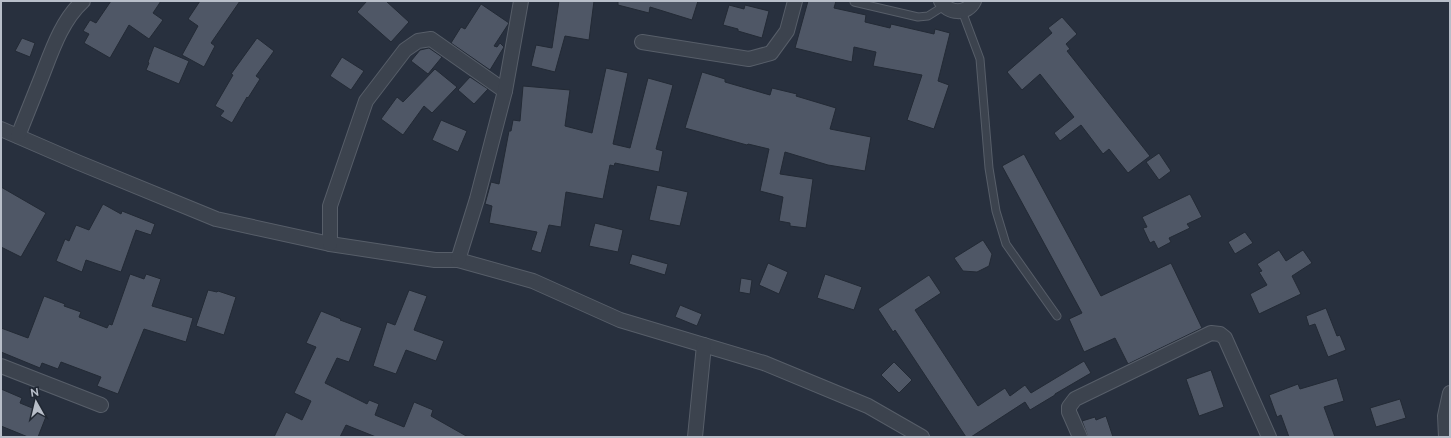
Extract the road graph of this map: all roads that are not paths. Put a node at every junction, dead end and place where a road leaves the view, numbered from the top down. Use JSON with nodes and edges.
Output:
{"nodes":[{"id":1,"x":84,"y":1,"type":"edge"},
{"id":2,"x":795,"y":1,"type":"edge"},
{"id":3,"x":974,"y":1,"type":"edge"},
{"id":4,"x":519,"y":2,"type":"edge"},
{"id":5,"x":854,"y":2,"type":"dead end"},
{"id":6,"x":942,"y":3,"type":"edge"},
{"id":7,"x":962,"y":11,"type":"junction"},
{"id":8,"x":642,"y":42,"type":"dead end"},
{"id":9,"x":505,"y":91,"type":"junction"},
{"id":10,"x":1,"y":129,"type":"edge"},
{"id":11,"x":18,"y":136,"type":"junction"},
{"id":12,"x":330,"y":244,"type":"junction"},
{"id":13,"x":458,"y":260,"type":"junction"},
{"id":14,"x":1057,"y":316,"type":"dead end"},
{"id":15,"x":704,"y":345,"type":"junction"},
{"id":16,"x":1,"y":366,"type":"edge"},
{"id":17,"x":1450,"y":393,"type":"edge"},
{"id":18,"x":101,"y":405,"type":"dead end"},
{"id":19,"x":694,"y":437,"type":"edge"},
{"id":20,"x":921,"y":437,"type":"edge"},
{"id":21,"x":1080,"y":437,"type":"edge"},
{"id":22,"x":1269,"y":437,"type":"edge"},
{"id":23,"x":1446,"y":437,"type":"edge"}],
"edges":[{"from":1,"to":11,"type":"street"},
{"from":2,"to":8,"type":"street"},
{"from":3,"to":7,"type":"street"},
{"from":4,"to":9,"type":"street"},
{"from":5,"to":6,"type":"lane"},
{"from":6,"to":7,"type":"street"},
{"from":7,"to":14,"type":"lane"},
{"from":9,"to":12,"type":"street"},
{"from":9,"to":13,"type":"street"},
{"from":10,"to":11,"type":"street"},
{"from":11,"to":12,"type":"street"},
{"from":12,"to":13,"type":"street"},
{"from":13,"to":15,"type":"street"},
{"from":15,"to":19,"type":"street"},
{"from":15,"to":20,"type":"street"},
{"from":16,"to":18,"type":"street"},
{"from":17,"to":23,"type":"street"},
{"from":21,"to":22,"type":"street"}]}
